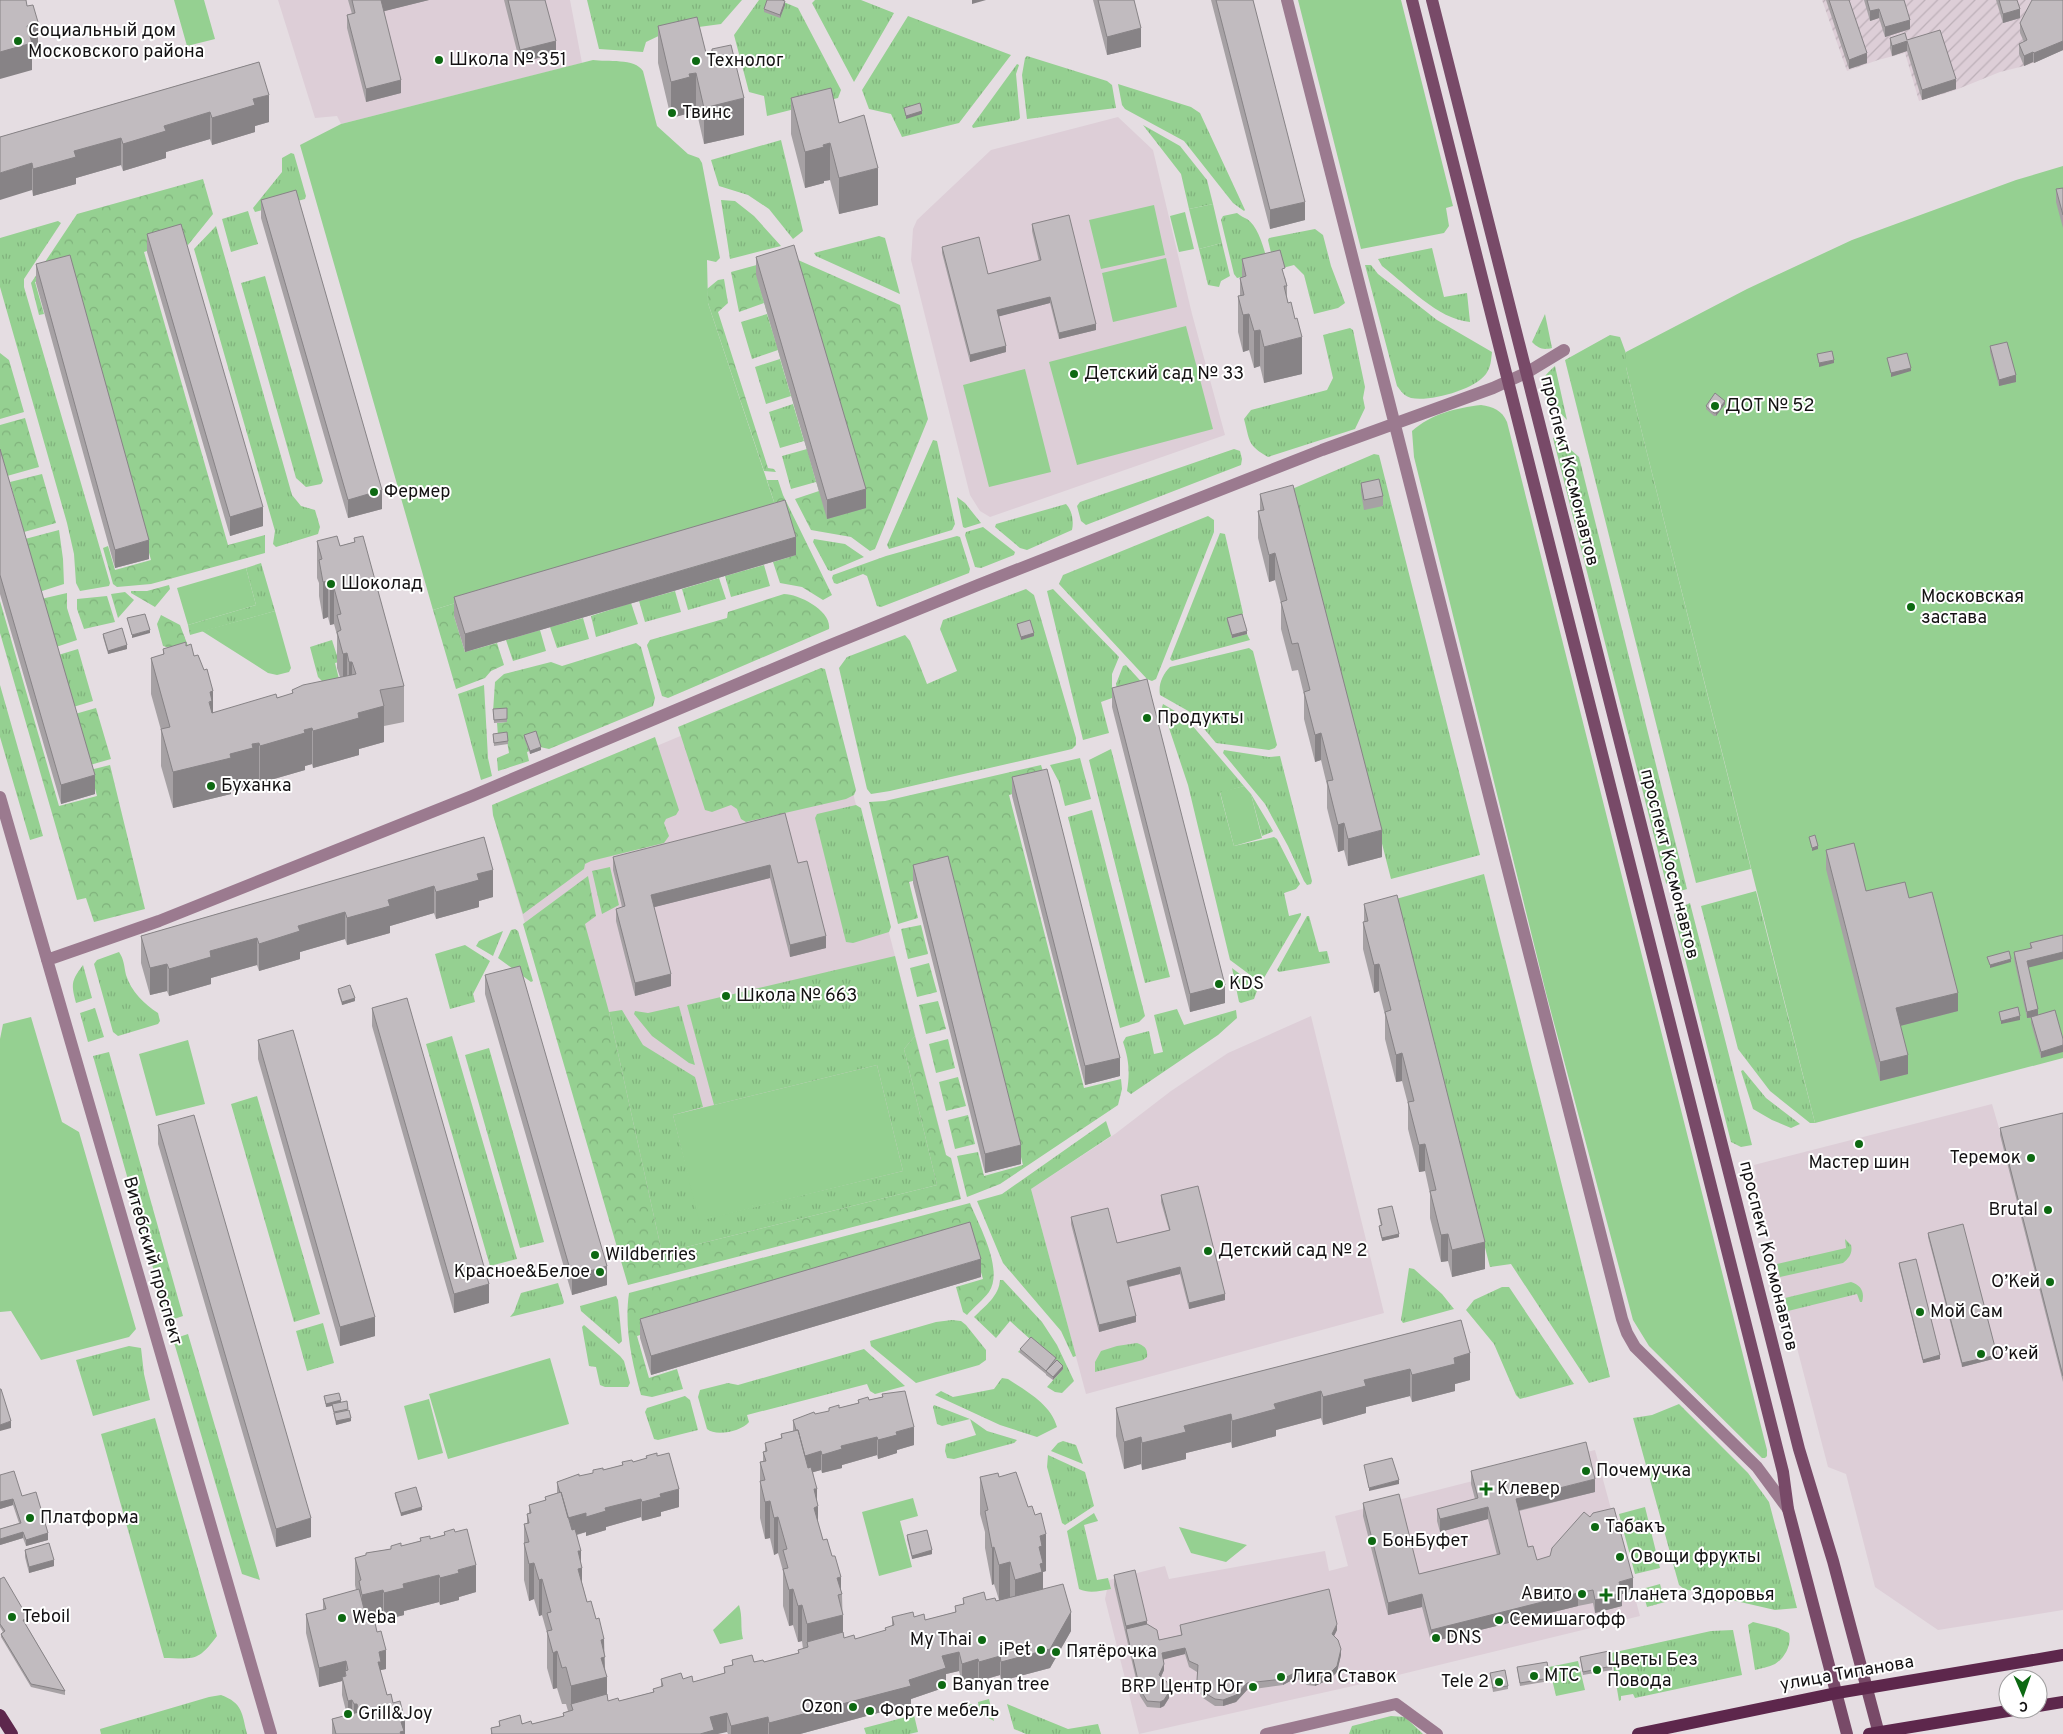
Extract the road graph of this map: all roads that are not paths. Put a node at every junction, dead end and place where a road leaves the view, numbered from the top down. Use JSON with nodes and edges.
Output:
{"nodes":[{"id":1,"x":1287,"y":0,"type":"edge"},
{"id":2,"x":1412,"y":0,"type":"edge"},
{"id":3,"x":1432,"y":0,"type":"edge"},
{"id":4,"x":1564,"y":350,"type":"dead end"},
{"id":5,"x":1526,"y":373,"type":"junction"},
{"id":6,"x":1508,"y":381,"type":"junction"},
{"id":7,"x":1395,"y":423,"type":"junction"},
{"id":8,"x":0,"y":797,"type":"edge"},
{"id":9,"x":47,"y":960,"type":"junction"},
{"id":10,"x":1788,"y":1509,"type":"junction"},
{"id":11,"x":2063,"y":1655,"type":"edge"},
{"id":12,"x":1867,"y":1688,"type":"junction"},
{"id":13,"x":1837,"y":1693,"type":"junction"},
{"id":14,"x":2063,"y":1702,"type":"edge"},
{"id":15,"x":2048,"y":1704,"type":"edge"},
{"id":16,"x":1998,"y":1713,"type":"edge"},
{"id":17,"x":0,"y":1715,"type":"edge"},
{"id":18,"x":1876,"y":1733,"type":"edge"},
{"id":19,"x":12,"y":1734,"type":"edge"},
{"id":20,"x":271,"y":1734,"type":"edge"},
{"id":21,"x":1266,"y":1734,"type":"edge"},
{"id":22,"x":1437,"y":1734,"type":"edge"},
{"id":23,"x":1638,"y":1734,"type":"edge"},
{"id":24,"x":1847,"y":1734,"type":"edge"}],
"edges":[{"from":1,"to":7,"type":"street"},
{"from":2,"to":6,"type":"street"},
{"from":3,"to":5,"type":"street","name":"проспект Космонавтов"},
{"from":4,"to":5,"type":"street"},
{"from":5,"to":6,"type":"street"},
{"from":5,"to":12,"type":"street","name":"проспект Космонавтов"},
{"from":6,"to":7,"type":"street"},
{"from":6,"to":10,"type":"street"},
{"from":7,"to":9,"type":"street"},
{"from":7,"to":10,"type":"street"},
{"from":8,"to":9,"type":"street","name":"Витебский проспект"},
{"from":9,"to":20,"type":"street","name":"Витебский проспект"},
{"from":10,"to":13,"type":"street"},
{"from":11,"to":12,"type":"main road","name":"улица Типанова"},
{"from":12,"to":13,"type":"main road","name":"улица Типанова"},
{"from":12,"to":18,"type":"street","name":"проспект Космонавтов"},
{"from":13,"to":23,"type":"main road","name":"улица Типанова"},
{"from":13,"to":24,"type":"street"},
{"from":14,"to":15,"type":"main road"},
{"from":16,"to":18,"type":"main road"},
{"from":17,"to":19,"type":"main road"},
{"from":21,"to":22,"type":"street"}]}
